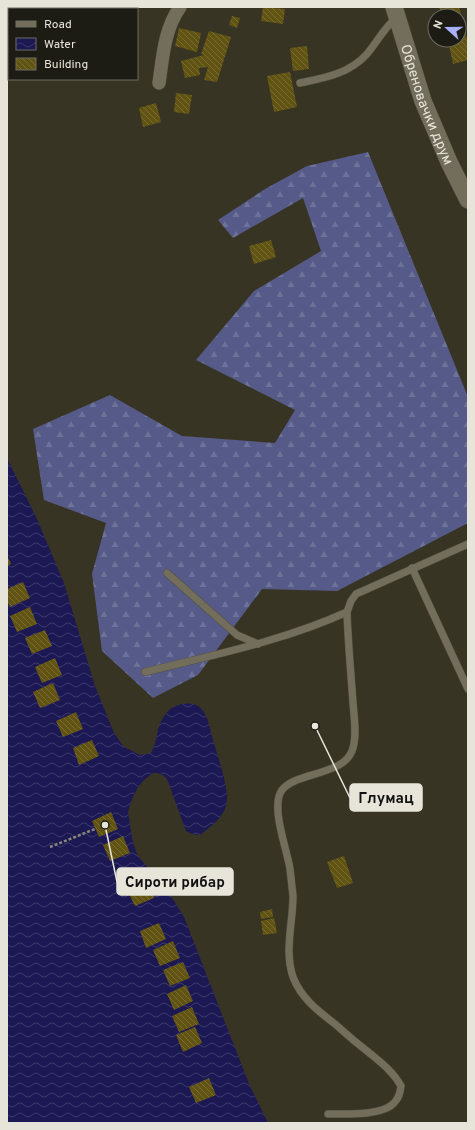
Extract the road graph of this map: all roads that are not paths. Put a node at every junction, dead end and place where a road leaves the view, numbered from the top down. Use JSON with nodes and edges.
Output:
{"nodes":[{"id":1,"x":180,"y":7,"type":"edge"},
{"id":2,"x":395,"y":12,"type":"edge"},
{"id":3,"x":160,"y":83,"type":"dead end"},
{"id":4,"x":300,"y":83,"type":"dead end"},
{"id":5,"x":468,"y":200,"type":"edge"},
{"id":6,"x":468,"y":544,"type":"edge"},
{"id":7,"x":412,"y":568,"type":"junction"},
{"id":8,"x":166,"y":573,"type":"dead end"},
{"id":9,"x":347,"y":612,"type":"junction"},
{"id":10,"x":258,"y":644,"type":"junction"},
{"id":11,"x":145,"y":672,"type":"dead end"},
{"id":12,"x":468,"y":689,"type":"edge"},
{"id":13,"x":328,"y":1114,"type":"dead end"}],
"edges":[{"from":1,"to":3,"type":"street"},
{"from":2,"to":4,"type":"lane"},
{"from":2,"to":5,"type":"street","name":"Обреновачки друм"},
{"from":6,"to":7,"type":"lane"},
{"from":7,"to":9,"type":"lane"},
{"from":7,"to":12,"type":"lane"},
{"from":8,"to":10,"type":"lane"},
{"from":9,"to":10,"type":"lane"},
{"from":9,"to":13,"type":"lane"},
{"from":10,"to":11,"type":"lane"}]}
